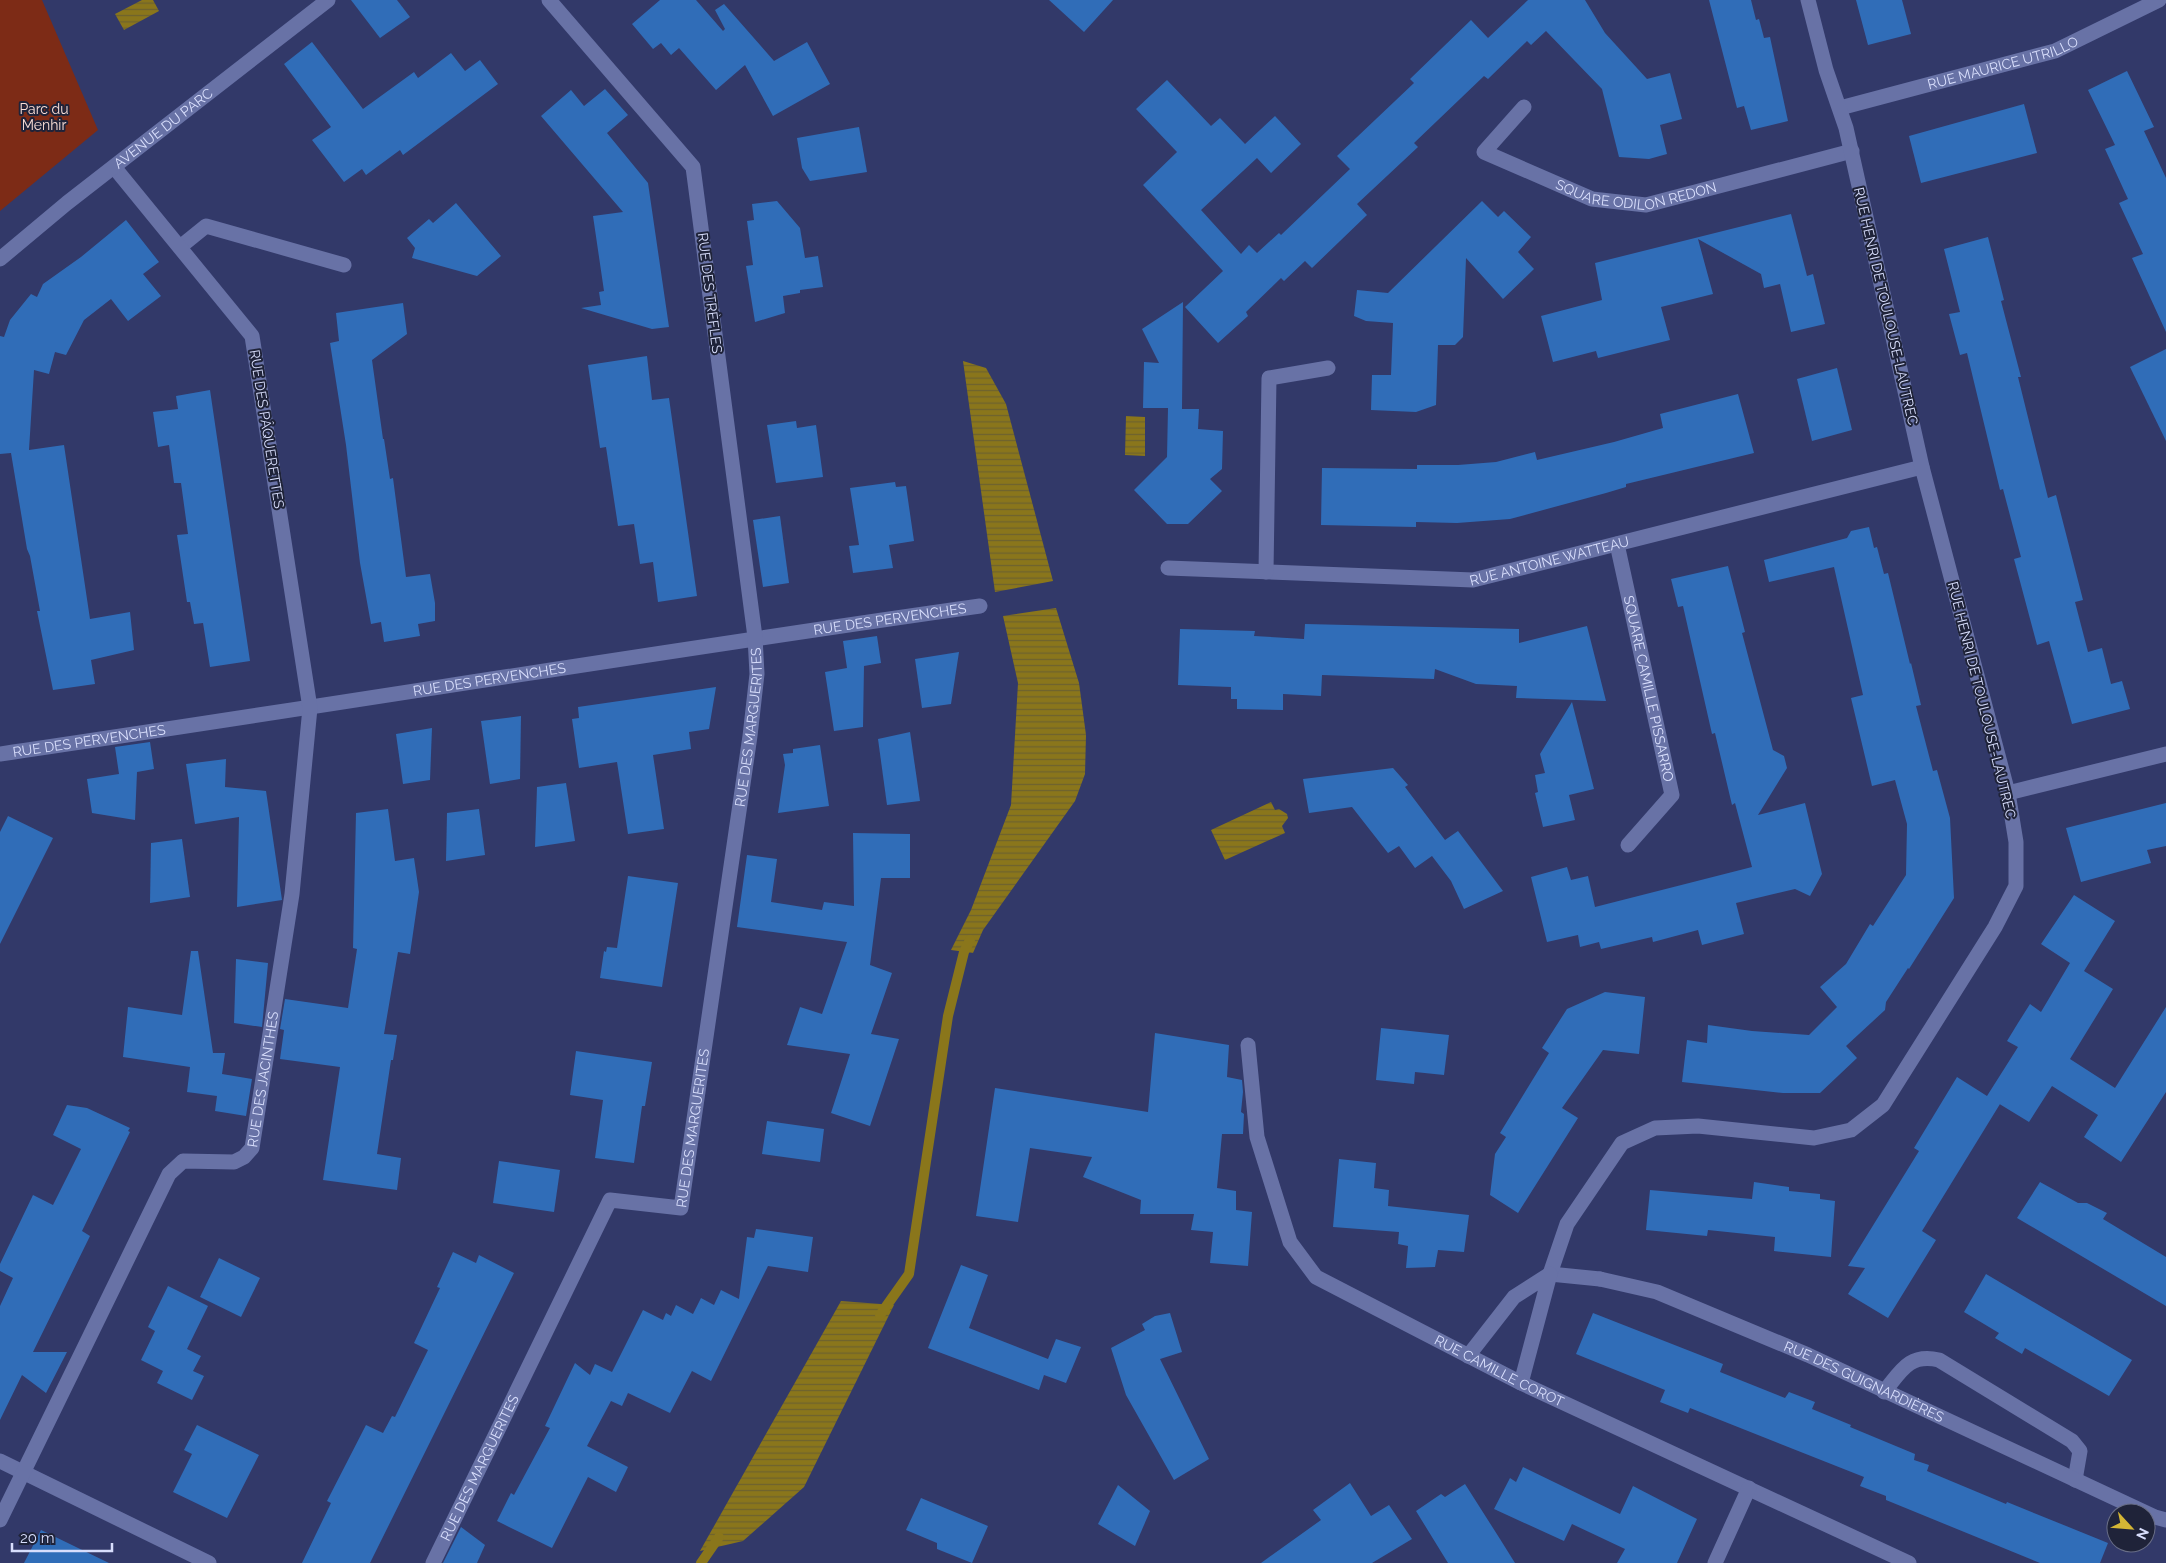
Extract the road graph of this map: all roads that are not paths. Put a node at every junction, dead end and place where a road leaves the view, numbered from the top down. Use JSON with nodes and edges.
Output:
{"nodes":[{"id":1,"x":328,"y":0,"type":"edge"},
{"id":2,"x":549,"y":0,"type":"edge"},
{"id":3,"x":1808,"y":0,"type":"edge"},
{"id":4,"x":2160,"y":0,"type":"edge"},
{"id":5,"x":1524,"y":107,"type":"dead end"},
{"id":6,"x":1840,"y":108,"type":"junction"},
{"id":7,"x":1852,"y":152,"type":"junction"},
{"id":8,"x":114,"y":167,"type":"junction"},
{"id":9,"x":180,"y":248,"type":"junction"},
{"id":10,"x":0,"y":259,"type":"edge"},
{"id":11,"x":344,"y":265,"type":"dead end"},
{"id":12,"x":1328,"y":368,"type":"dead end"},
{"id":13,"x":1922,"y":467,"type":"junction"},
{"id":14,"x":1617,"y":544,"type":"junction"},
{"id":15,"x":1168,"y":568,"type":"dead end"},
{"id":16,"x":1266,"y":572,"type":"junction"},
{"id":17,"x":980,"y":606,"type":"dead end"},
{"id":18,"x":755,"y":637,"type":"junction"},
{"id":19,"x":310,"y":708,"type":"junction"},
{"id":20,"x":0,"y":754,"type":"edge"},
{"id":21,"x":2166,"y":754,"type":"edge"},
{"id":22,"x":2008,"y":793,"type":"junction"},
{"id":23,"x":1628,"y":846,"type":"dead end"},
{"id":24,"x":1248,"y":1045,"type":"dead end"},
{"id":25,"x":1550,"y":1274,"type":"junction"},
{"id":26,"x":1468,"y":1356,"type":"junction"},
{"id":27,"x":1521,"y":1383,"type":"junction"},
{"id":28,"x":1884,"y":1392,"type":"junction"},
{"id":29,"x":0,"y":1461,"type":"edge"},
{"id":30,"x":24,"y":1472,"type":"junction"},
{"id":31,"x":2075,"y":1480,"type":"junction"},
{"id":32,"x":1750,"y":1488,"type":"junction"},
{"id":33,"x":0,"y":1520,"type":"edge"},
{"id":34,"x":2166,"y":1520,"type":"edge"},
{"id":35,"x":209,"y":1563,"type":"edge"},
{"id":36,"x":433,"y":1563,"type":"edge"},
{"id":37,"x":1715,"y":1563,"type":"edge"},
{"id":38,"x":1909,"y":1563,"type":"edge"}],
"edges":[{"from":1,"to":8,"type":"street","name":"AVENUE DU PARC"},
{"from":2,"to":18,"type":"street","name":"RUE DES TRÈFLES"},
{"from":3,"to":6,"type":"street","name":"RUE HENRI DE TOULOUSE-LAUTREC"},
{"from":4,"to":6,"type":"street","name":"RUE MAURICE UTRILLO"},
{"from":5,"to":7,"type":"street","name":"SQUARE ODILON REDON"},
{"from":6,"to":7,"type":"street","name":"RUE HENRI DE TOULOUSE-LAUTREC"},
{"from":7,"to":13,"type":"street","name":"RUE HENRI DE TOULOUSE-LAUTREC"},
{"from":8,"to":9,"type":"street","name":"RUE DES PÂQUERETTES"},
{"from":8,"to":10,"type":"street","name":"AVENUE DU PARC"},
{"from":9,"to":11,"type":"street"},
{"from":9,"to":19,"type":"street","name":"RUE DES PÂQUERETTES"},
{"from":12,"to":16,"type":"street"},
{"from":13,"to":14,"type":"street","name":"RUE ANTOINE WATTEAU"},
{"from":13,"to":22,"type":"street","name":"RUE HENRI DE TOULOUSE-LAUTREC"},
{"from":14,"to":16,"type":"street","name":"RUE ANTOINE WATTEAU"},
{"from":14,"to":23,"type":"street","name":"SQUARE CAMILLE PISSARRO"},
{"from":15,"to":16,"type":"street","name":"RUE ANTOINE WATTEAU"},
{"from":17,"to":18,"type":"street","name":"RUE DES PERVENCHES"},
{"from":18,"to":19,"type":"street","name":"RUE DES PERVENCHES"},
{"from":18,"to":36,"type":"street","name":"RUE DES MARGUERITES"},
{"from":19,"to":20,"type":"street","name":"RUE DES PERVENCHES"},
{"from":19,"to":30,"type":"street","name":"RUE DES JACINTHES"},
{"from":21,"to":22,"type":"street"},
{"from":22,"to":25,"type":"street","name":"RUE HENRI DE TOULOUSE-LAUTREC"},
{"from":24,"to":26,"type":"street","name":"RUE CAMILLE COROT"},
{"from":25,"to":26,"type":"street"},
{"from":25,"to":27,"type":"street","name":"RUE HENRI DE TOULOUSE-LAUTREC"},
{"from":25,"to":28,"type":"street","name":"RUE DES GUIGNARDIÈRES"},
{"from":26,"to":27,"type":"street","name":"RUE CAMILLE COROT"},
{"from":27,"to":32,"type":"street","name":"RUE CAMILLE COROT"},
{"from":28,"to":31,"type":"street","name":"RUE DES GUIGNARDIÈRES"},
{"from":28,"to":31,"type":"street"},
{"from":29,"to":30,"type":"street"},
{"from":30,"to":33,"type":"street","name":"RUE DES JACINTHES"},
{"from":30,"to":35,"type":"street"},
{"from":31,"to":34,"type":"street","name":"RUE DES GUIGNARDIÈRES"},
{"from":32,"to":37,"type":"street"},
{"from":32,"to":38,"type":"street","name":"RUE CAMILLE COROT"}]}
